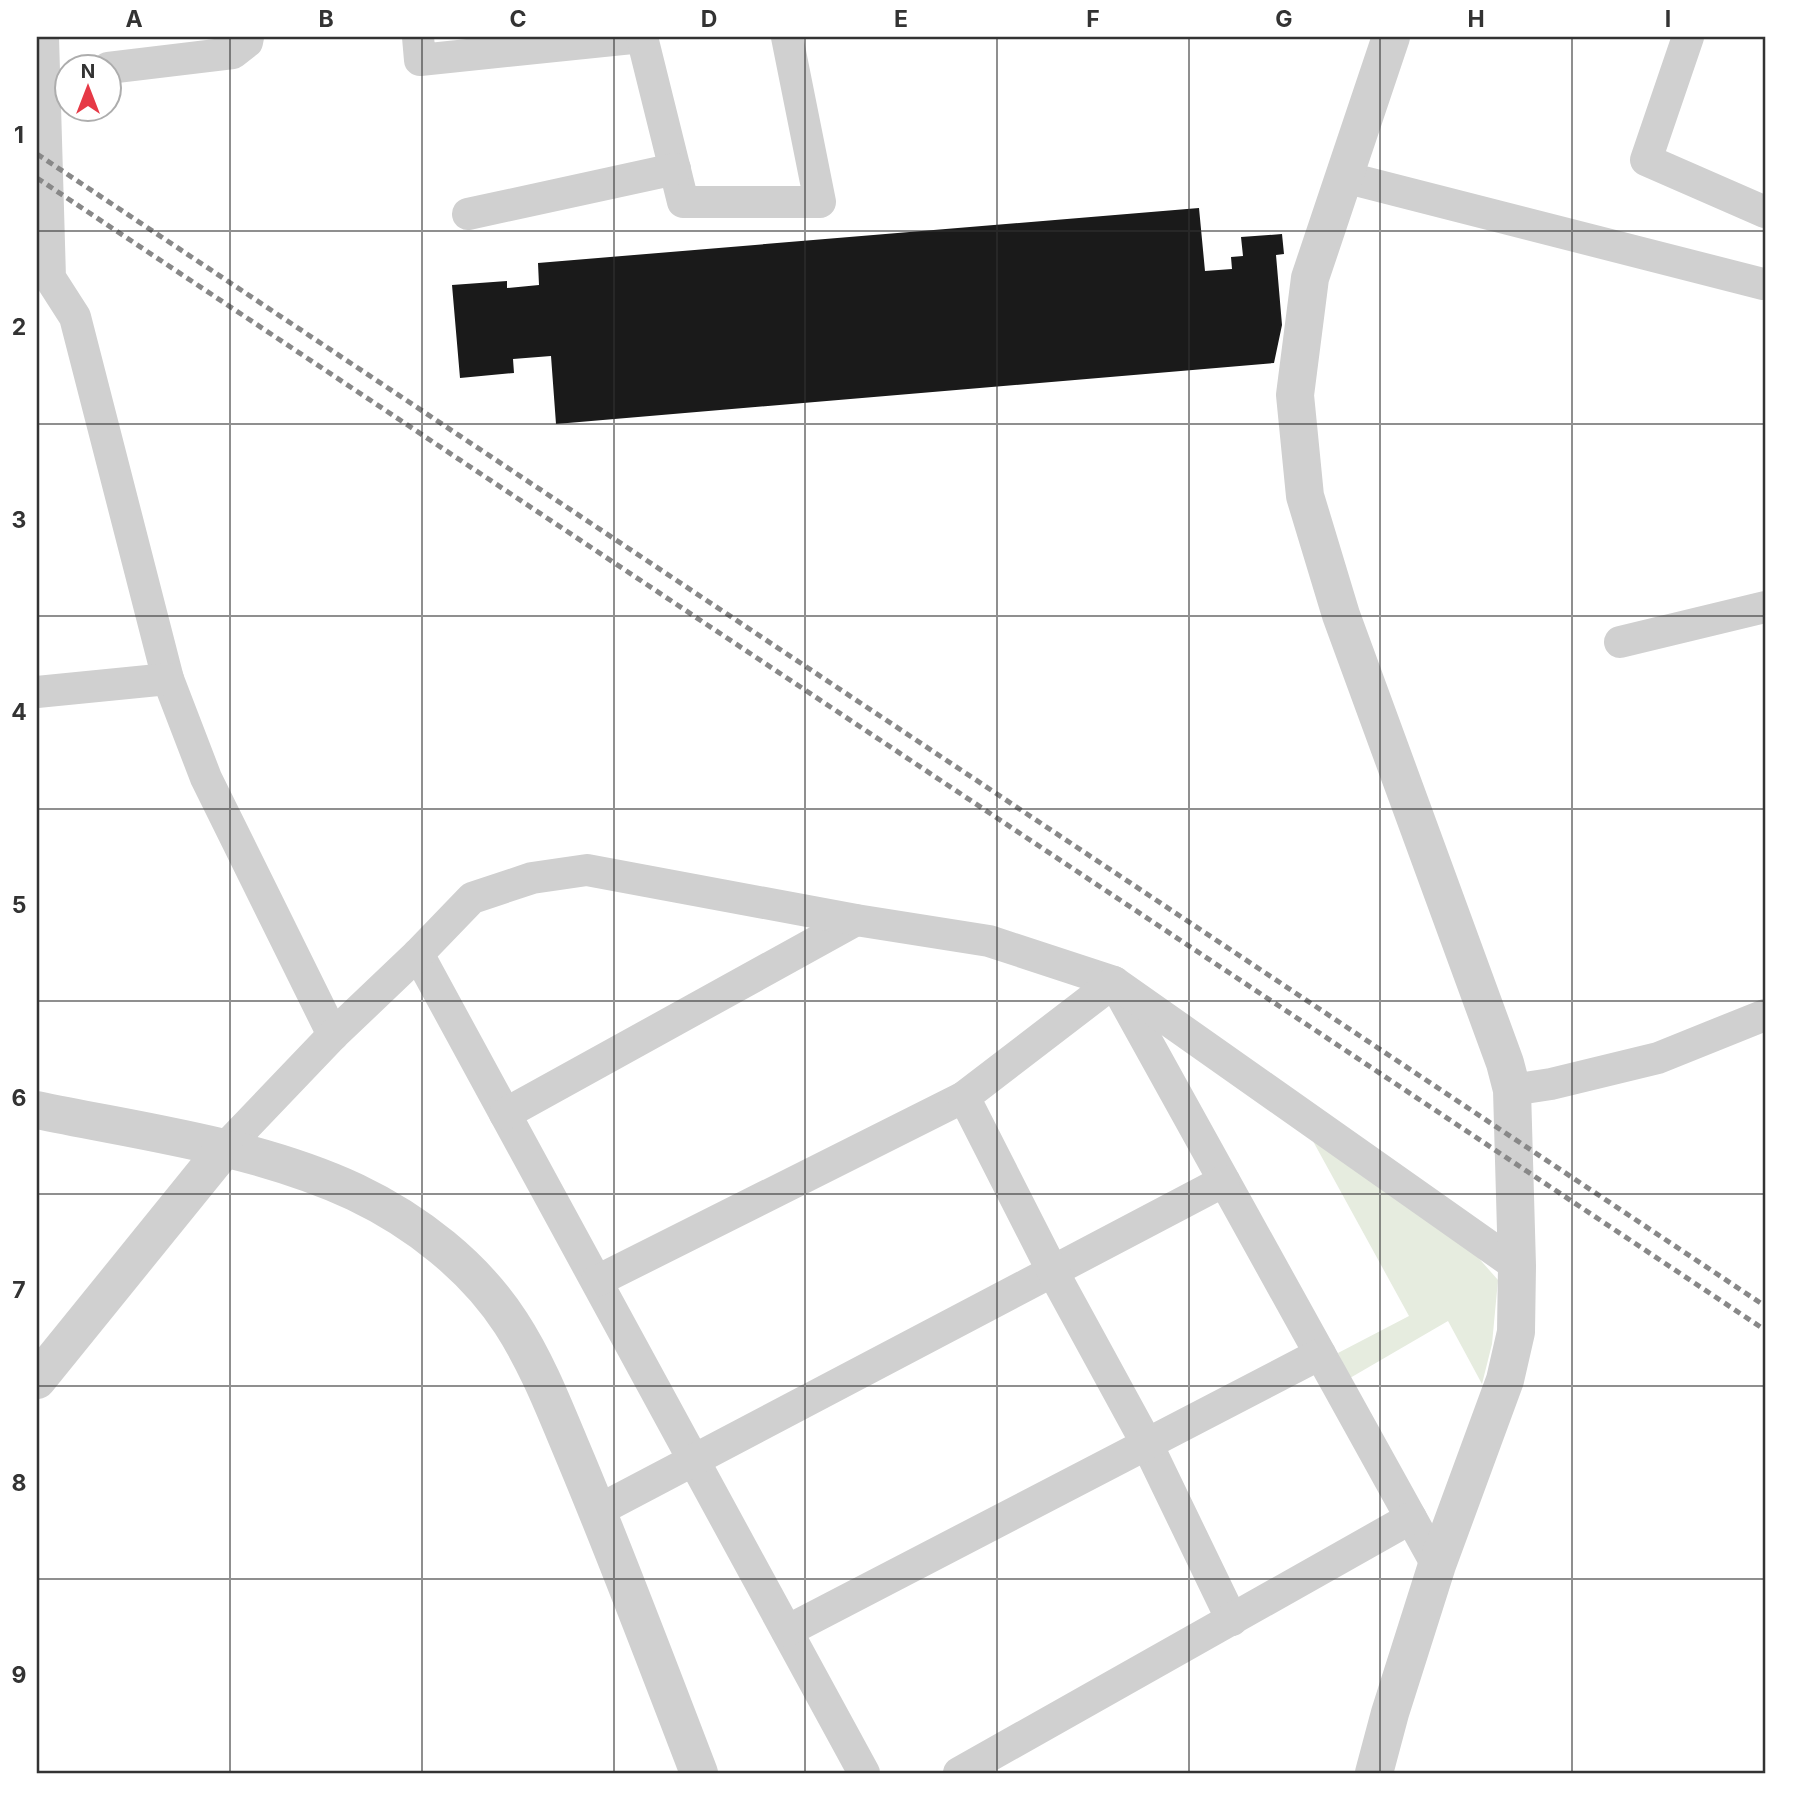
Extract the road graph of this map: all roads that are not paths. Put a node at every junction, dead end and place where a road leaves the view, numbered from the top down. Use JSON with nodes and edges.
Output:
{"nodes":[{"id":1,"x":43,"y":37,"type":"edge"},
{"id":2,"x":248,"y":37,"type":"edge"},
{"id":3,"x":418,"y":37,"type":"edge"},
{"id":4,"x":642,"y":37,"type":"edge"},
{"id":5,"x":787,"y":37,"type":"edge"},
{"id":6,"x":1391,"y":37,"type":"edge"},
{"id":7,"x":1688,"y":37,"type":"edge"},
{"id":8,"x":52,"y":63,"type":"edge"},
{"id":9,"x":122,"y":66,"type":"edge"},
{"id":10,"x":55,"y":122,"type":"edge"},
{"id":11,"x":675,"y":169,"type":"junction"},
{"id":12,"x":1344,"y":177,"type":"junction"},
{"id":13,"x":1765,"y":212,"type":"edge"},
{"id":14,"x":468,"y":214,"type":"dead end"},
{"id":15,"x":1763,"y":284,"type":"dead end"},
{"id":16,"x":1765,"y":607,"type":"edge"},
{"id":17,"x":1620,"y":642,"type":"dead end"},
{"id":18,"x":168,"y":679,"type":"junction"},
{"id":19,"x":37,"y":692,"type":"edge"},
{"id":20,"x":856,"y":920,"type":"junction"},
{"id":21,"x":418,"y":954,"type":"junction"},
{"id":22,"x":1114,"y":982,"type":"junction"},
{"id":23,"x":1765,"y":1015,"type":"edge"},
{"id":24,"x":333,"y":1035,"type":"junction"},
{"id":25,"x":1512,"y":1090,"type":"junction"},
{"id":26,"x":964,"y":1097,"type":"junction"},
{"id":27,"x":37,"y":1111,"type":"edge"},
{"id":28,"x":505,"y":1114,"type":"junction"},
{"id":29,"x":224,"y":1149,"type":"junction"},
{"id":30,"x":1224,"y":1181,"type":"junction"},
{"id":31,"x":1517,"y":1266,"type":"junction"},
{"id":32,"x":1052,"y":1270,"type":"junction"},
{"id":33,"x":597,"y":1281,"type":"junction"},
{"id":34,"x":1320,"y":1354,"type":"junction"},
{"id":35,"x":37,"y":1380,"type":"edge"},
{"id":36,"x":1147,"y":1444,"type":"junction"},
{"id":37,"x":694,"y":1460,"type":"junction"},
{"id":38,"x":597,"y":1511,"type":"junction"},
{"id":39,"x":1411,"y":1518,"type":"junction"},
{"id":40,"x":1437,"y":1565,"type":"junction"},
{"id":41,"x":1232,"y":1620,"type":"junction"},
{"id":42,"x":787,"y":1631,"type":"junction"},
{"id":43,"x":699,"y":1773,"type":"edge"},
{"id":44,"x":864,"y":1773,"type":"edge"},
{"id":45,"x":959,"y":1773,"type":"edge"},
{"id":46,"x":1374,"y":1773,"type":"edge"}],
"edges":[{"from":1,"to":8,"type":"street"},
{"from":2,"to":9,"type":"street"},
{"from":3,"to":4,"type":"street"},
{"from":4,"to":11,"type":"street"},
{"from":5,"to":11,"type":"street"},
{"from":6,"to":12,"type":"street"},
{"from":7,"to":13,"type":"street"},
{"from":10,"to":18,"type":"street"},
{"from":11,"to":14,"type":"street"},
{"from":12,"to":15,"type":"street"},
{"from":12,"to":25,"type":"street"},
{"from":16,"to":17,"type":"street"},
{"from":18,"to":19,"type":"street"},
{"from":18,"to":24,"type":"street"},
{"from":20,"to":21,"type":"street"},
{"from":20,"to":22,"type":"street"},
{"from":20,"to":28,"type":"street"},
{"from":21,"to":24,"type":"street"},
{"from":21,"to":28,"type":"street"},
{"from":22,"to":26,"type":"street"},
{"from":22,"to":30,"type":"street"},
{"from":22,"to":31,"type":"street"},
{"from":23,"to":25,"type":"street"},
{"from":24,"to":29,"type":"street"},
{"from":25,"to":31,"type":"street"},
{"from":26,"to":32,"type":"street"},
{"from":26,"to":33,"type":"street"},
{"from":27,"to":29,"type":"street"},
{"from":28,"to":33,"type":"street"},
{"from":29,"to":35,"type":"street"},
{"from":29,"to":38,"type":"street"},
{"from":30,"to":32,"type":"street"},
{"from":30,"to":34,"type":"street"},
{"from":31,"to":40,"type":"street"},
{"from":32,"to":36,"type":"street"},
{"from":32,"to":37,"type":"street"},
{"from":33,"to":37,"type":"street"},
{"from":34,"to":36,"type":"street"},
{"from":34,"to":39,"type":"street"},
{"from":36,"to":41,"type":"street"},
{"from":36,"to":42,"type":"street"},
{"from":37,"to":38,"type":"street"},
{"from":37,"to":42,"type":"street"},
{"from":38,"to":43,"type":"street"},
{"from":39,"to":40,"type":"street"},
{"from":39,"to":41,"type":"street"},
{"from":40,"to":46,"type":"street"},
{"from":41,"to":45,"type":"street"},
{"from":42,"to":44,"type":"street"}]}
